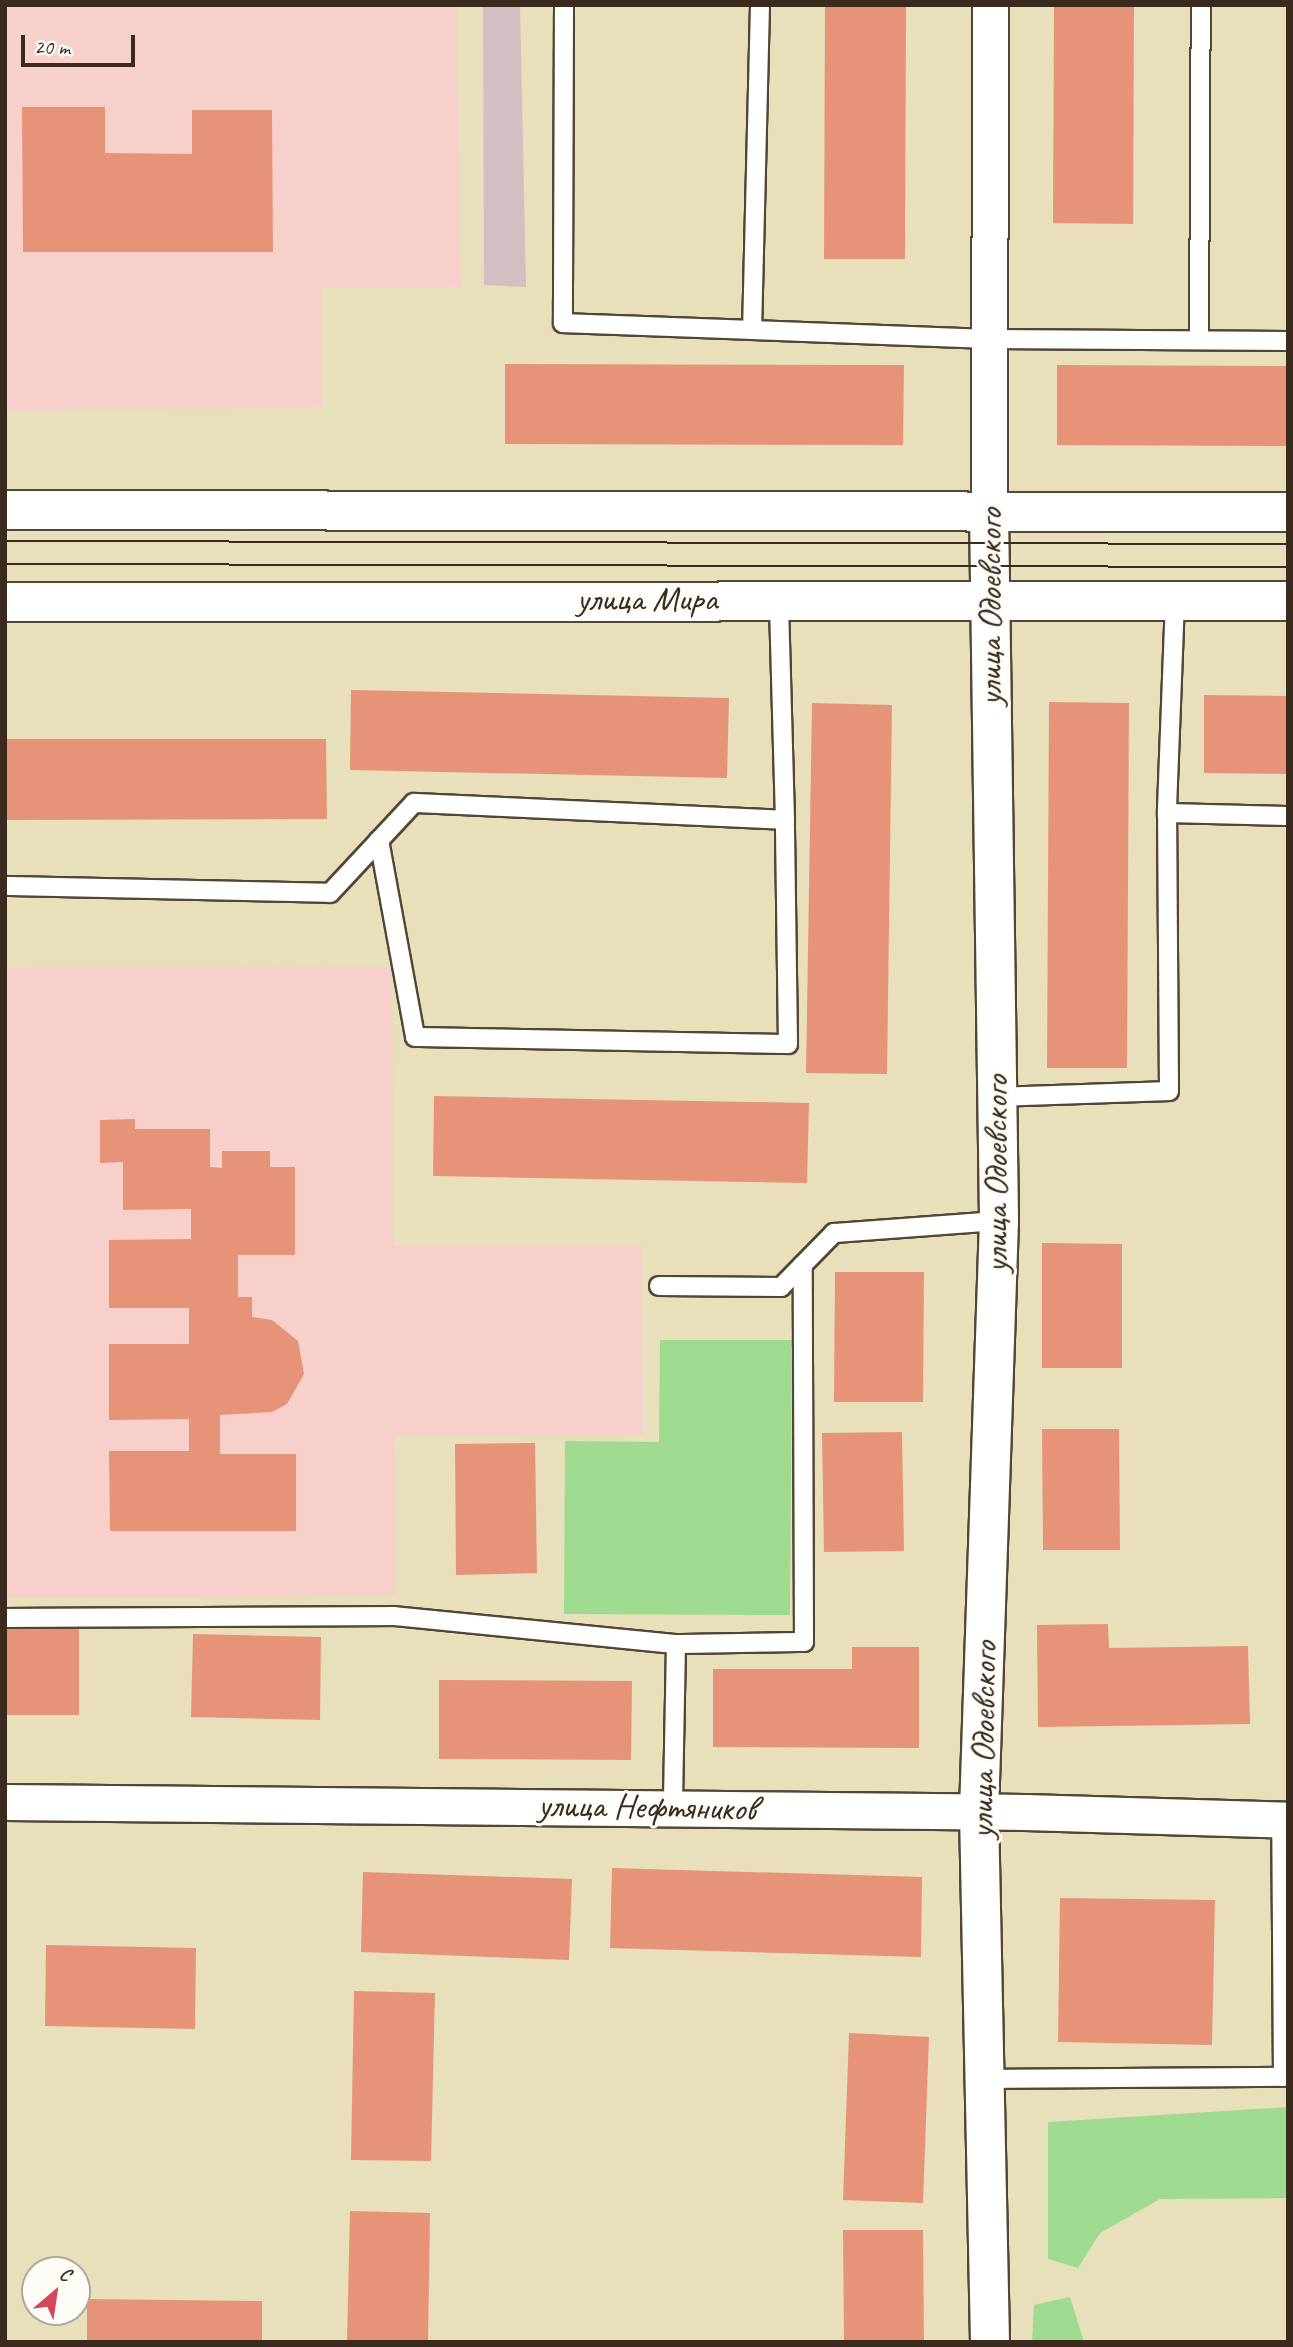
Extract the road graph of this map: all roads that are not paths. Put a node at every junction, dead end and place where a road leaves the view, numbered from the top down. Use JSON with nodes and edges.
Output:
{"nodes":[{"id":1,"x":564,"y":5,"type":"edge"},
{"id":2,"x":760,"y":5,"type":"edge"},
{"id":3,"x":990,"y":5,"type":"edge"},
{"id":4,"x":1201,"y":5,"type":"edge"},
{"id":5,"x":752,"y":330,"type":"junction"},
{"id":6,"x":989,"y":339,"type":"junction"},
{"id":7,"x":1199,"y":340,"type":"junction"},
{"id":8,"x":1288,"y":341,"type":"edge"},
{"id":9,"x":5,"y":510,"type":"edge"},
{"id":10,"x":989,"y":511,"type":"junction"},
{"id":11,"x":1288,"y":512,"type":"edge"},
{"id":12,"x":779,"y":599,"type":"junction"},
{"id":13,"x":989,"y":600,"type":"junction"},
{"id":14,"x":1175,"y":600,"type":"junction"},
{"id":15,"x":5,"y":601,"type":"edge"},
{"id":16,"x":1288,"y":601,"type":"edge"},
{"id":17,"x":1167,"y":813,"type":"junction"},
{"id":18,"x":1288,"y":816,"type":"edge"},
{"id":19,"x":785,"y":820,"type":"junction"},
{"id":20,"x":379,"y":840,"type":"junction"},
{"id":21,"x":5,"y":886,"type":"edge"},
{"id":22,"x":997,"y":1097,"type":"junction"},
{"id":23,"x":999,"y":1221,"type":"junction"},
{"id":24,"x":803,"y":1265,"type":"junction"},
{"id":25,"x":659,"y":1286,"type":"dead end"},
{"id":26,"x":5,"y":1618,"type":"edge"},
{"id":27,"x":676,"y":1644,"type":"junction"},
{"id":28,"x":5,"y":1802,"type":"edge"},
{"id":29,"x":673,"y":1807,"type":"junction"},
{"id":30,"x":979,"y":1812,"type":"junction"},
{"id":31,"x":1285,"y":1820,"type":"edge"},
{"id":32,"x":1285,"y":2077,"type":"edge"},
{"id":33,"x":985,"y":2079,"type":"junction"},
{"id":34,"x":990,"y":2342,"type":"edge"}],
"edges":[{"from":1,"to":5,"type":"lane"},
{"from":2,"to":5,"type":"lane"},
{"from":3,"to":6,"type":"street","name":"улица Одоевского"},
{"from":4,"to":7,"type":"lane"},
{"from":5,"to":6,"type":"lane"},
{"from":6,"to":7,"type":"lane"},
{"from":6,"to":10,"type":"street","name":"улица Одоевского"},
{"from":7,"to":8,"type":"lane"},
{"from":9,"to":10,"type":"main road"},
{"from":10,"to":11,"type":"main road"},
{"from":10,"to":13,"type":"main road","name":"улица Одоевского"},
{"from":12,"to":13,"type":"main road","name":"улица Мира"},
{"from":12,"to":15,"type":"main road","name":"улица Мира"},
{"from":12,"to":19,"type":"lane"},
{"from":13,"to":14,"type":"main road","name":"улица Мира"},
{"from":13,"to":22,"type":"main road","name":"улица Одоевского"},
{"from":14,"to":16,"type":"main road","name":"улица Мира"},
{"from":14,"to":17,"type":"lane"},
{"from":17,"to":18,"type":"lane"},
{"from":17,"to":22,"type":"lane"},
{"from":19,"to":20,"type":"lane"},
{"from":19,"to":20,"type":"lane"},
{"from":20,"to":21,"type":"lane"},
{"from":22,"to":23,"type":"main road","name":"улица Одоевского"},
{"from":23,"to":24,"type":"lane"},
{"from":23,"to":30,"type":"main road","name":"улица Одоевского"},
{"from":24,"to":25,"type":"lane"},
{"from":24,"to":27,"type":"lane"},
{"from":26,"to":27,"type":"lane"},
{"from":27,"to":29,"type":"lane"},
{"from":28,"to":29,"type":"street","name":"улица Нефтяников"},
{"from":29,"to":30,"type":"street","name":"улица Нефтяников"},
{"from":30,"to":31,"type":"street","name":"улица Нефтяников"},
{"from":30,"to":33,"type":"main road","name":"улица Одоевского"},
{"from":31,"to":32,"type":"lane"},
{"from":32,"to":33,"type":"lane"},
{"from":33,"to":34,"type":"main road","name":"улица Одоевского"}]}
